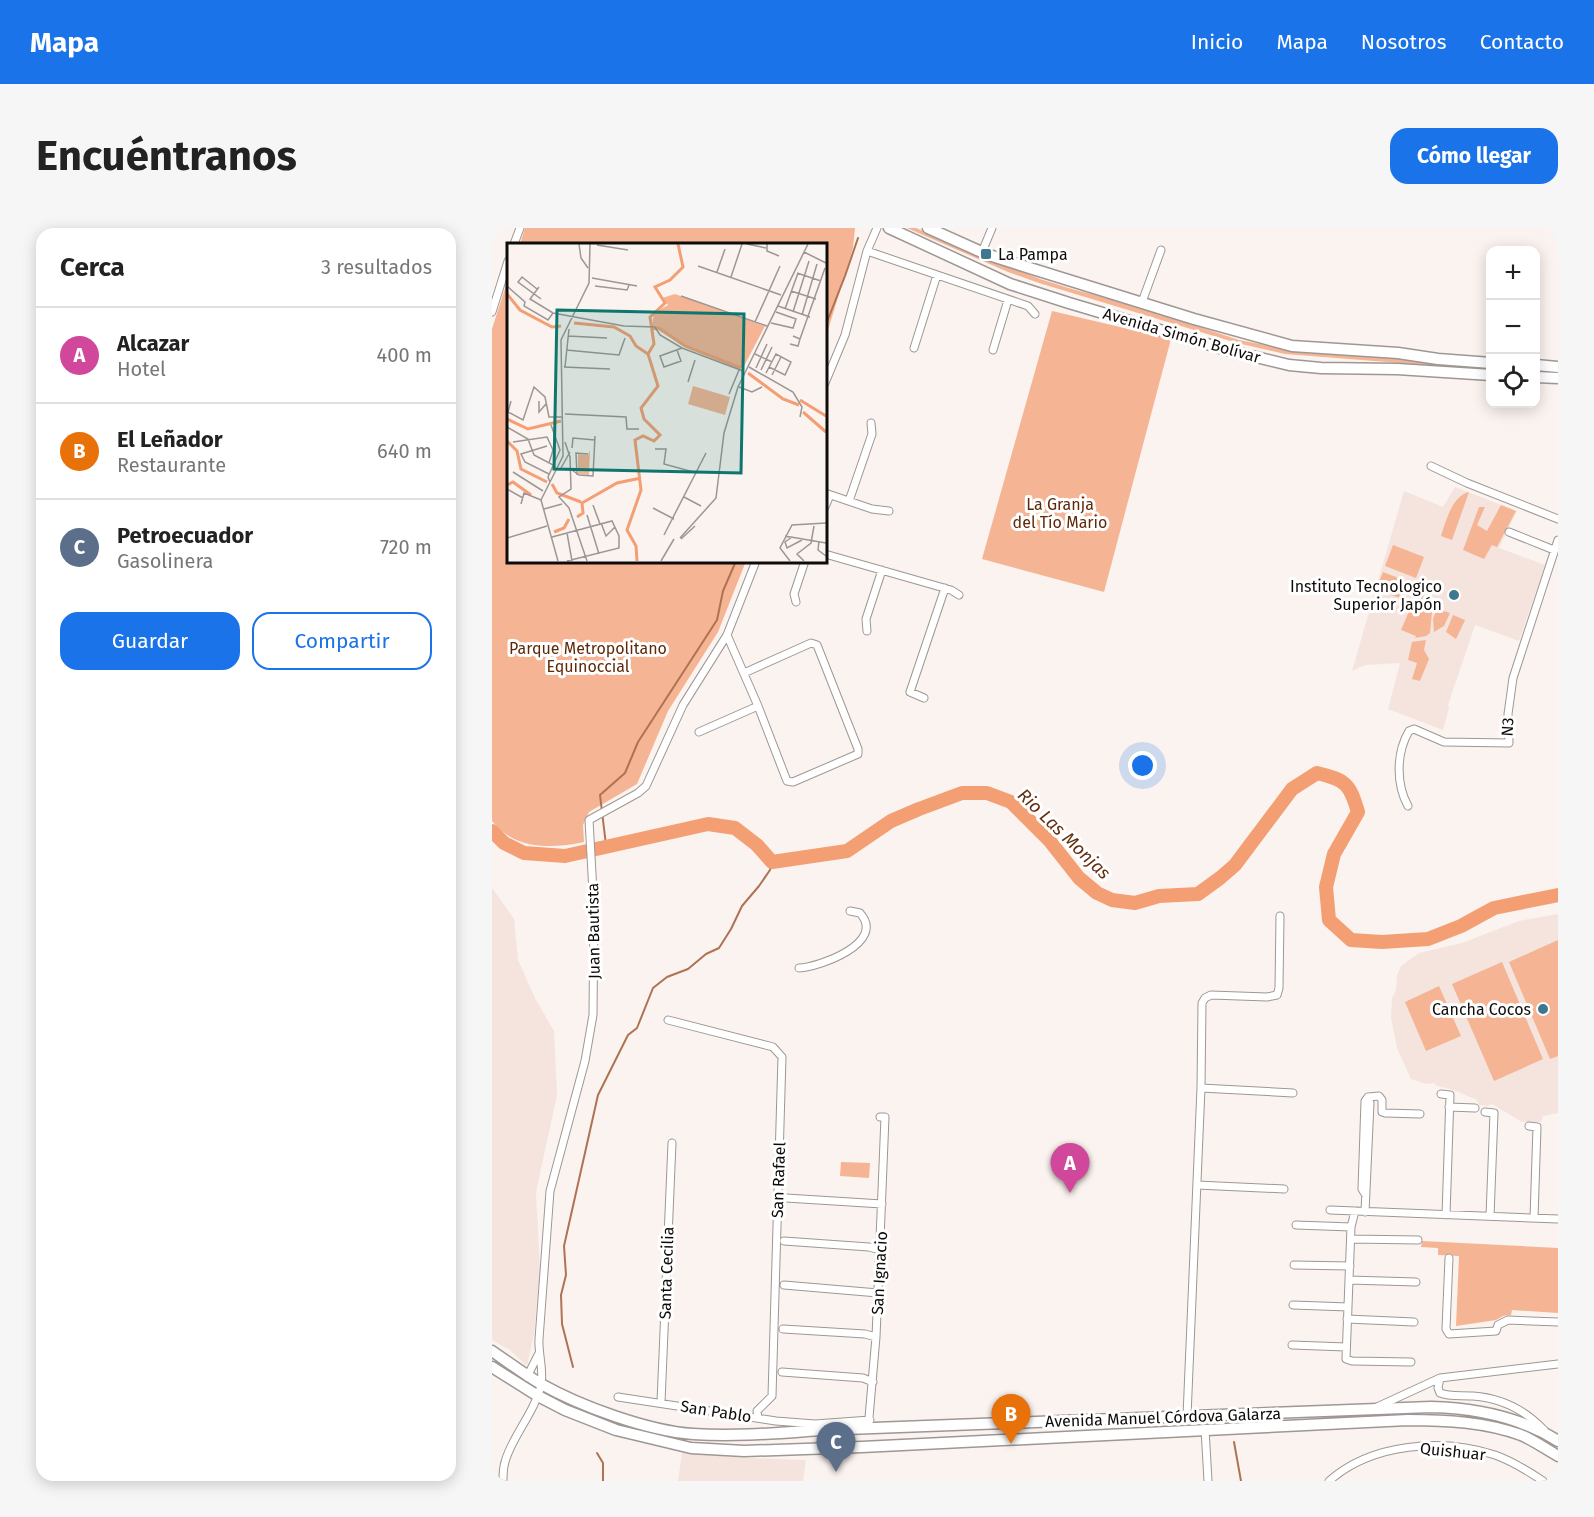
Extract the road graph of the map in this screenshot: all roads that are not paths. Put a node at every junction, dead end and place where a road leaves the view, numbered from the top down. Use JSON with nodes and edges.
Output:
{"nodes":[{"id":1,"x":520,"y":228,"type":"edge"},
{"id":2,"x":877,"y":228,"type":"edge"},
{"id":3,"x":889,"y":228,"type":"edge"},
{"id":4,"x":928,"y":228,"type":"edge"},
{"id":5,"x":992,"y":228,"type":"edge"},
{"id":6,"x":514,"y":243,"type":"edge"},
{"id":7,"x":1161,"y":250,"type":"dead end"},
{"id":8,"x":867,"y":251,"type":"junction"},
{"id":9,"x":982,"y":252,"type":"junction"},
{"id":10,"x":507,"y":264,"type":"edge"},
{"id":11,"x":937,"y":275,"type":"junction"},
{"id":12,"x":1008,"y":300,"type":"junction"},
{"id":13,"x":1142,"y":302,"type":"junction"},
{"id":14,"x":492,"y":312,"type":"edge"},
{"id":15,"x":1035,"y":314,"type":"dead end"},
{"id":16,"x":914,"y":348,"type":"dead end"},
{"id":17,"x":993,"y":350,"type":"dead end"},
{"id":18,"x":1486,"y":363,"type":"edge"},
{"id":19,"x":1540,"y":365,"type":"edge"},
{"id":20,"x":1558,"y":366,"type":"edge"},
{"id":21,"x":1486,"y":375,"type":"edge"},
{"id":22,"x":1540,"y":377,"type":"edge"},
{"id":23,"x":1558,"y":378,"type":"edge"},
{"id":24,"x":826,"y":381,"type":"edge"},
{"id":25,"x":871,"y":423,"type":"dead end"},
{"id":26,"x":1431,"y":466,"type":"dead end"},
{"id":27,"x":827,"y":494,"type":"edge"},
{"id":28,"x":849,"y":501,"type":"junction"},
{"id":29,"x":890,"y":511,"type":"dead end"},
{"id":30,"x":1558,"y":519,"type":"edge"},
{"id":31,"x":1509,"y":532,"type":"dead end"},
{"id":32,"x":1558,"y":540,"type":"edge"},
{"id":33,"x":1554,"y":550,"type":"junction"},
{"id":34,"x":826,"y":554,"type":"edge"},
{"id":35,"x":756,"y":562,"type":"edge"},
{"id":36,"x":805,"y":562,"type":"edge"},
{"id":37,"x":882,"y":570,"type":"junction"},
{"id":38,"x":945,"y":588,"type":"junction"},
{"id":39,"x":958,"y":595,"type":"dead end"},
{"id":40,"x":795,"y":602,"type":"dead end"},
{"id":41,"x":867,"y":631,"type":"dead end"},
{"id":42,"x":727,"y":635,"type":"junction"},
{"id":43,"x":744,"y":673,"type":"junction"},
{"id":44,"x":924,"y":698,"type":"dead end"},
{"id":45,"x":758,"y":706,"type":"junction"},
{"id":46,"x":699,"y":732,"type":"dead end"},
{"id":47,"x":1408,"y":806,"type":"dead end"},
{"id":48,"x":850,"y":911,"type":"dead end"},
{"id":49,"x":1280,"y":916,"type":"dead end"},
{"id":50,"x":799,"y":968,"type":"dead end"},
{"id":51,"x":668,"y":1020,"type":"dead end"},
{"id":52,"x":1201,"y":1088,"type":"junction"},
{"id":53,"x":1293,"y":1093,"type":"dead end"},
{"id":54,"x":1441,"y":1094,"type":"dead end"},
{"id":55,"x":1449,"y":1107,"type":"junction"},
{"id":56,"x":1475,"y":1108,"type":"dead end"},
{"id":57,"x":1485,"y":1112,"type":"dead end"},
{"id":58,"x":1420,"y":1114,"type":"dead end"},
{"id":59,"x":882,"y":1117,"type":"dead end"},
{"id":60,"x":1528,"y":1126,"type":"dead end"},
{"id":61,"x":672,"y":1143,"type":"dead end"},
{"id":62,"x":1197,"y":1185,"type":"junction"},
{"id":63,"x":1284,"y":1189,"type":"dead end"},
{"id":64,"x":786,"y":1198,"type":"dead end"},
{"id":65,"x":882,"y":1204,"type":"junction"},
{"id":66,"x":1330,"y":1210,"type":"dead end"},
{"id":67,"x":1355,"y":1211,"type":"junction"},
{"id":68,"x":1365,"y":1212,"type":"junction"},
{"id":69,"x":1446,"y":1215,"type":"junction"},
{"id":70,"x":1490,"y":1216,"type":"junction"},
{"id":71,"x":1534,"y":1218,"type":"junction"},
{"id":72,"x":1558,"y":1219,"type":"edge"},
{"id":73,"x":1296,"y":1225,"type":"dead end"},
{"id":74,"x":1351,"y":1227,"type":"junction"},
{"id":75,"x":1350,"y":1239,"type":"junction"},
{"id":76,"x":1418,"y":1240,"type":"dead end"},
{"id":77,"x":784,"y":1241,"type":"dead end"},
{"id":78,"x":880,"y":1250,"type":"junction"},
{"id":79,"x":1449,"y":1258,"type":"dead end"},
{"id":80,"x":1294,"y":1265,"type":"dead end"},
{"id":81,"x":1350,"y":1266,"type":"junction"},
{"id":82,"x":1349,"y":1280,"type":"junction"},
{"id":83,"x":1416,"y":1282,"type":"dead end"},
{"id":84,"x":784,"y":1285,"type":"dead end"},
{"id":85,"x":878,"y":1293,"type":"junction"},
{"id":86,"x":1293,"y":1305,"type":"dead end"},
{"id":87,"x":1348,"y":1307,"type":"junction"},
{"id":88,"x":1347,"y":1319,"type":"junction"},
{"id":89,"x":1414,"y":1322,"type":"dead end"},
{"id":90,"x":1558,"y":1322,"type":"edge"},
{"id":91,"x":783,"y":1329,"type":"dead end"},
{"id":92,"x":876,"y":1337,"type":"junction"},
{"id":93,"x":1292,"y":1345,"type":"dead end"},
{"id":94,"x":1346,"y":1347,"type":"junction"},
{"id":95,"x":492,"y":1351,"type":"edge"},
{"id":96,"x":538,"y":1355,"type":"junction"},
{"id":97,"x":1411,"y":1362,"type":"dead end"},
{"id":98,"x":1558,"y":1364,"type":"edge"},
{"id":99,"x":492,"y":1367,"type":"edge"},
{"id":100,"x":782,"y":1372,"type":"dead end"},
{"id":101,"x":528,"y":1375,"type":"junction"},
{"id":102,"x":1440,"y":1378,"type":"junction"},
{"id":103,"x":873,"y":1382,"type":"junction"},
{"id":104,"x":541,"y":1384,"type":"junction"},
{"id":105,"x":522,"y":1387,"type":"junction"},
{"id":106,"x":538,"y":1396,"type":"junction"},
{"id":107,"x":618,"y":1397,"type":"dead end"},
{"id":108,"x":661,"y":1402,"type":"junction"},
{"id":109,"x":1375,"y":1408,"type":"junction"},
{"id":110,"x":1248,"y":1414,"type":"junction"},
{"id":111,"x":1187,"y":1416,"type":"junction"},
{"id":112,"x":758,"y":1417,"type":"junction"},
{"id":113,"x":869,"y":1424,"type":"junction"},
{"id":114,"x":818,"y":1427,"type":"junction"},
{"id":115,"x":1249,"y":1427,"type":"junction"},
{"id":116,"x":1205,"y":1429,"type":"junction"},
{"id":117,"x":1553,"y":1438,"type":"edge"},
{"id":118,"x":821,"y":1448,"type":"junction"},
{"id":119,"x":1558,"y":1456,"type":"edge"},
{"id":120,"x":1534,"y":1478,"type":"edge"},
{"id":121,"x":503,"y":1481,"type":"edge"},
{"id":122,"x":1208,"y":1481,"type":"edge"},
{"id":123,"x":1329,"y":1481,"type":"edge"},
{"id":124,"x":1543,"y":1481,"type":"edge"}],
"edges":[{"from":1,"to":6,"type":"street"},
{"from":2,"to":8,"type":"street"},
{"from":3,"to":21,"type":"main road","name":"Avenida Simón Bolívar"},
{"from":4,"to":9,"type":"main road","name":"Avenida Simón Bolívar"},
{"from":5,"to":9,"type":"street"},
{"from":7,"to":13,"type":"street"},
{"from":8,"to":11,"type":"street"},
{"from":8,"to":24,"type":"street"},
{"from":9,"to":13,"type":"main road","name":"Avenida Simón Bolívar"},
{"from":10,"to":14,"type":"street"},
{"from":11,"to":12,"type":"street"},
{"from":11,"to":16,"type":"street"},
{"from":12,"to":15,"type":"street"},
{"from":12,"to":17,"type":"street"},
{"from":13,"to":18,"type":"main road","name":"Avenida Simón Bolívar"},
{"from":19,"to":20,"type":"main road"},
{"from":22,"to":23,"type":"main road"},
{"from":25,"to":28,"type":"street"},
{"from":26,"to":30,"type":"street"},
{"from":27,"to":28,"type":"street"},
{"from":28,"to":29,"type":"street"},
{"from":31,"to":33,"type":"street"},
{"from":32,"to":33,"type":"street","name":"N3"},
{"from":33,"to":47,"type":"street","name":"N3"},
{"from":34,"to":37,"type":"street"},
{"from":35,"to":42,"type":"street","name":"Juan Bautista"},
{"from":36,"to":40,"type":"street"},
{"from":37,"to":38,"type":"street"},
{"from":37,"to":41,"type":"street"},
{"from":38,"to":39,"type":"street"},
{"from":38,"to":44,"type":"street"},
{"from":42,"to":43,"type":"street"},
{"from":42,"to":96,"type":"street","name":"Juan Bautista"},
{"from":43,"to":45,"type":"street"},
{"from":43,"to":45,"type":"street"},
{"from":45,"to":46,"type":"street"},
{"from":48,"to":50,"type":"street"},
{"from":49,"to":52,"type":"street"},
{"from":51,"to":112,"type":"street","name":"San Rafael"},
{"from":52,"to":53,"type":"street"},
{"from":52,"to":62,"type":"street"},
{"from":54,"to":55,"type":"street"},
{"from":55,"to":56,"type":"street"},
{"from":55,"to":69,"type":"street"},
{"from":57,"to":70,"type":"street"},
{"from":58,"to":68,"type":"street"},
{"from":59,"to":65,"type":"street","name":"San Ignacio"},
{"from":60,"to":71,"type":"street"},
{"from":61,"to":108,"type":"street","name":"Santa Cecilia"},
{"from":62,"to":63,"type":"street"},
{"from":62,"to":111,"type":"street"},
{"from":64,"to":65,"type":"street"},
{"from":65,"to":78,"type":"street","name":"San Ignacio"},
{"from":66,"to":67,"type":"street"},
{"from":67,"to":68,"type":"street"},
{"from":67,"to":74,"type":"street"},
{"from":68,"to":69,"type":"street"},
{"from":69,"to":70,"type":"street"},
{"from":70,"to":71,"type":"street"},
{"from":71,"to":72,"type":"street"},
{"from":73,"to":74,"type":"street"},
{"from":74,"to":75,"type":"street"},
{"from":75,"to":76,"type":"street"},
{"from":75,"to":81,"type":"street"},
{"from":77,"to":78,"type":"street"},
{"from":78,"to":85,"type":"street","name":"San Ignacio"},
{"from":79,"to":90,"type":"street"},
{"from":80,"to":81,"type":"street"},
{"from":81,"to":82,"type":"street"},
{"from":82,"to":83,"type":"street"},
{"from":82,"to":87,"type":"street"},
{"from":84,"to":85,"type":"street"},
{"from":85,"to":92,"type":"street","name":"San Ignacio"},
{"from":86,"to":87,"type":"street"},
{"from":87,"to":88,"type":"street"},
{"from":88,"to":89,"type":"street"},
{"from":88,"to":94,"type":"street"},
{"from":91,"to":92,"type":"street"},
{"from":92,"to":103,"type":"street","name":"San Ignacio"},
{"from":93,"to":94,"type":"street"},
{"from":94,"to":97,"type":"street"},
{"from":95,"to":101,"type":"main road","name":"Avenida Manuel Córdova Galarza"},
{"from":96,"to":101,"type":"street","name":"Juan Bautista"},
{"from":96,"to":104,"type":"street","name":"Juan Bautista"},
{"from":98,"to":102,"type":"street"},
{"from":99,"to":105,"type":"main road","name":"Avenida Manuel Córdova Galarza"},
{"from":100,"to":103,"type":"street"},
{"from":101,"to":104,"type":"main road","name":"Avenida Manuel Córdova Galarza"},
{"from":101,"to":105,"type":"street","name":"Juan Bautista"},
{"from":102,"to":109,"type":"street"},
{"from":102,"to":117,"type":"street"},
{"from":103,"to":113,"type":"street","name":"San Ignacio"},
{"from":104,"to":106,"type":"street","name":"Juan Bautista"},
{"from":104,"to":114,"type":"main road","name":"Avenida Manuel Córdova Galarza"},
{"from":105,"to":106,"type":"main road","name":"Avenida Manuel Córdova Galarza"},
{"from":106,"to":118,"type":"main road","name":"Avenida Manuel Córdova Galarza"},
{"from":106,"to":121,"type":"street","name":"Juan Bautista"},
{"from":107,"to":108,"type":"street","name":"San Pablo"},
{"from":108,"to":112,"type":"street","name":"San Pablo"},
{"from":109,"to":110,"type":"main road","name":"Avenida Manuel Córdova Galarza"},
{"from":109,"to":117,"type":"main road","name":"Avenida Manuel Córdova Galarza"},
{"from":110,"to":111,"type":"main road","name":"Avenida Manuel Córdova Galarza"},
{"from":110,"to":115,"type":"main road"},
{"from":111,"to":113,"type":"main road","name":"Avenida Manuel Córdova Galarza"},
{"from":112,"to":114,"type":"street","name":"San Pablo"},
{"from":113,"to":114,"type":"main road","name":"Avenida Manuel Córdova Galarza"},
{"from":114,"to":118,"type":"main road"},
{"from":115,"to":116,"type":"main road","name":"Avenida Manuel Córdova Galarza"},
{"from":115,"to":119,"type":"main road","name":"Avenida Manuel Córdova Galarza"},
{"from":116,"to":118,"type":"main road","name":"Avenida Manuel Córdova Galarza"},
{"from":116,"to":122,"type":"street"},
{"from":120,"to":123,"type":"street","name":"Quishuar"},
{"from":120,"to":124,"type":"street","name":"Quishuar"}]}
